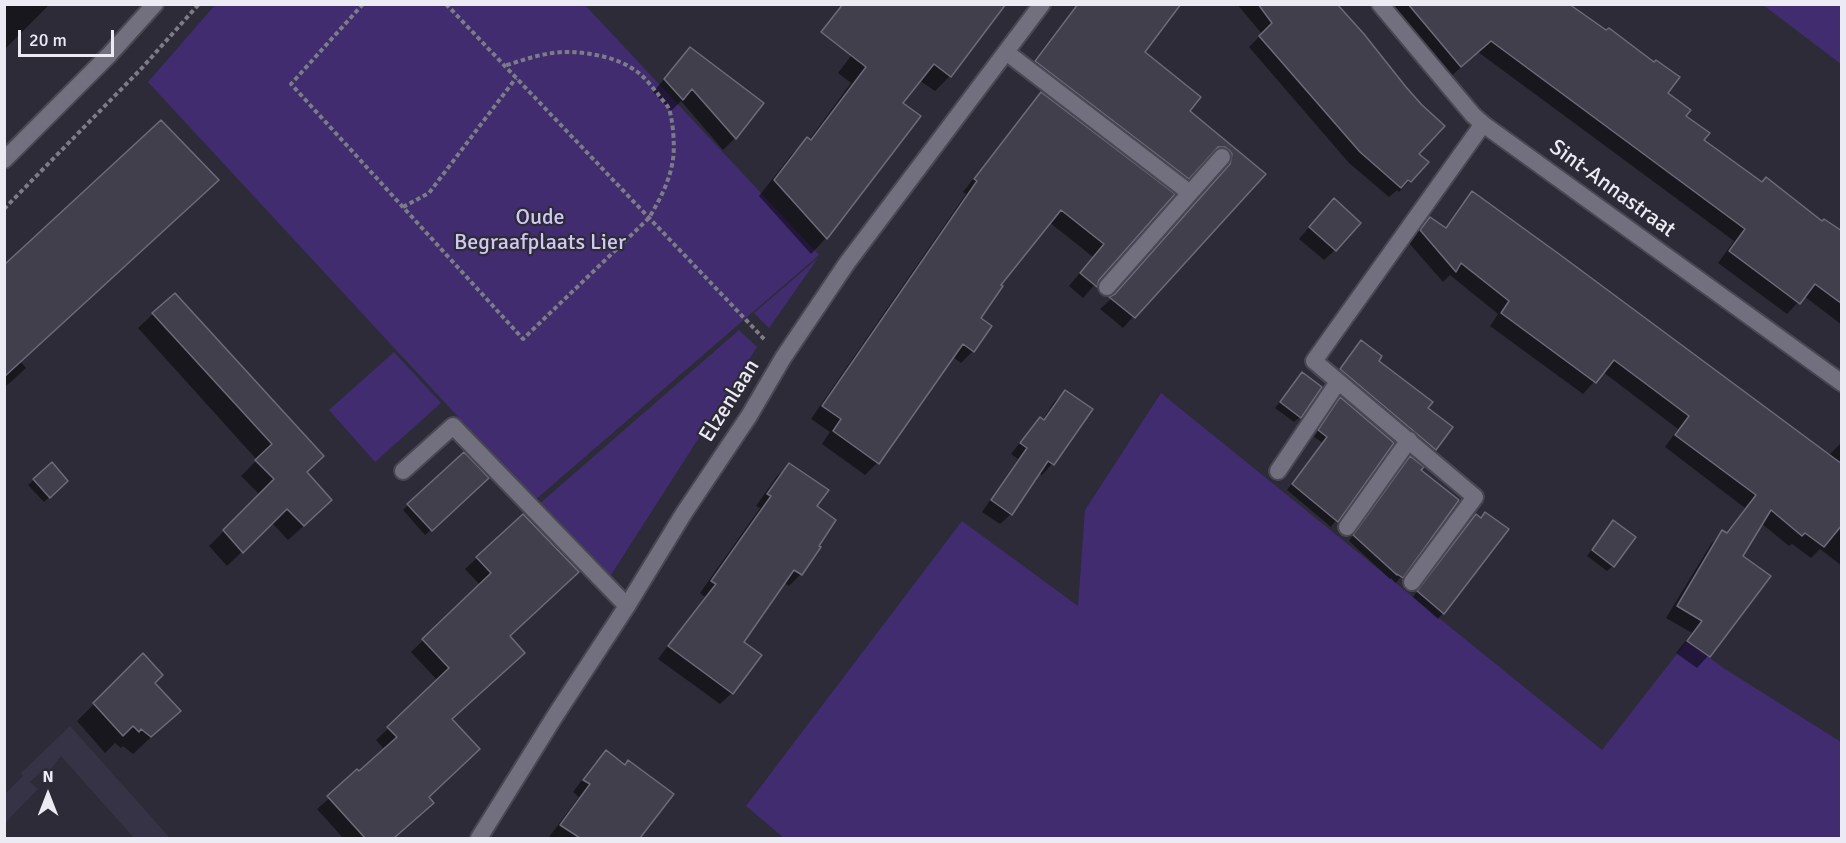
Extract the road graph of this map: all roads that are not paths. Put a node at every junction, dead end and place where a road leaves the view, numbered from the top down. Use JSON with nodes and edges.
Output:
{"nodes":[{"id":1,"x":155,"y":4,"type":"edge"},
{"id":2,"x":1042,"y":4,"type":"edge"},
{"id":3,"x":1380,"y":4,"type":"edge"},
{"id":4,"x":1006,"y":52,"type":"junction"},
{"id":5,"x":1483,"y":124,"type":"junction"},
{"id":6,"x":1222,"y":157,"type":"dead end"},
{"id":7,"x":4,"y":160,"type":"edge"},
{"id":8,"x":1190,"y":193,"type":"junction"},
{"id":9,"x":1107,"y":287,"type":"dead end"},
{"id":10,"x":1338,"y":382,"type":"junction"},
{"id":11,"x":1842,"y":383,"type":"edge"},
{"id":12,"x":1409,"y":440,"type":"junction"},
{"id":13,"x":403,"y":471,"type":"dead end"},
{"id":14,"x":1278,"y":471,"type":"dead end"},
{"id":15,"x":1347,"y":527,"type":"dead end"},
{"id":16,"x":1412,"y":582,"type":"dead end"},
{"id":17,"x":627,"y":606,"type":"junction"},
{"id":18,"x":479,"y":838,"type":"edge"}],
"edges":[{"from":1,"to":7,"type":"street"},
{"from":2,"to":4,"type":"street","name":"Elzenlaan"},
{"from":3,"to":5,"type":"street","name":"Sint-Annastraat"},
{"from":4,"to":8,"type":"street"},
{"from":4,"to":17,"type":"street","name":"Elzenlaan"},
{"from":5,"to":10,"type":"street"},
{"from":5,"to":11,"type":"street","name":"Sint-Annastraat"},
{"from":6,"to":8,"type":"street"},
{"from":8,"to":9,"type":"street"},
{"from":10,"to":12,"type":"street"},
{"from":10,"to":14,"type":"street"},
{"from":12,"to":15,"type":"street"},
{"from":12,"to":16,"type":"street"},
{"from":13,"to":17,"type":"street"},
{"from":17,"to":18,"type":"street","name":"Elzenlaan"}]}
